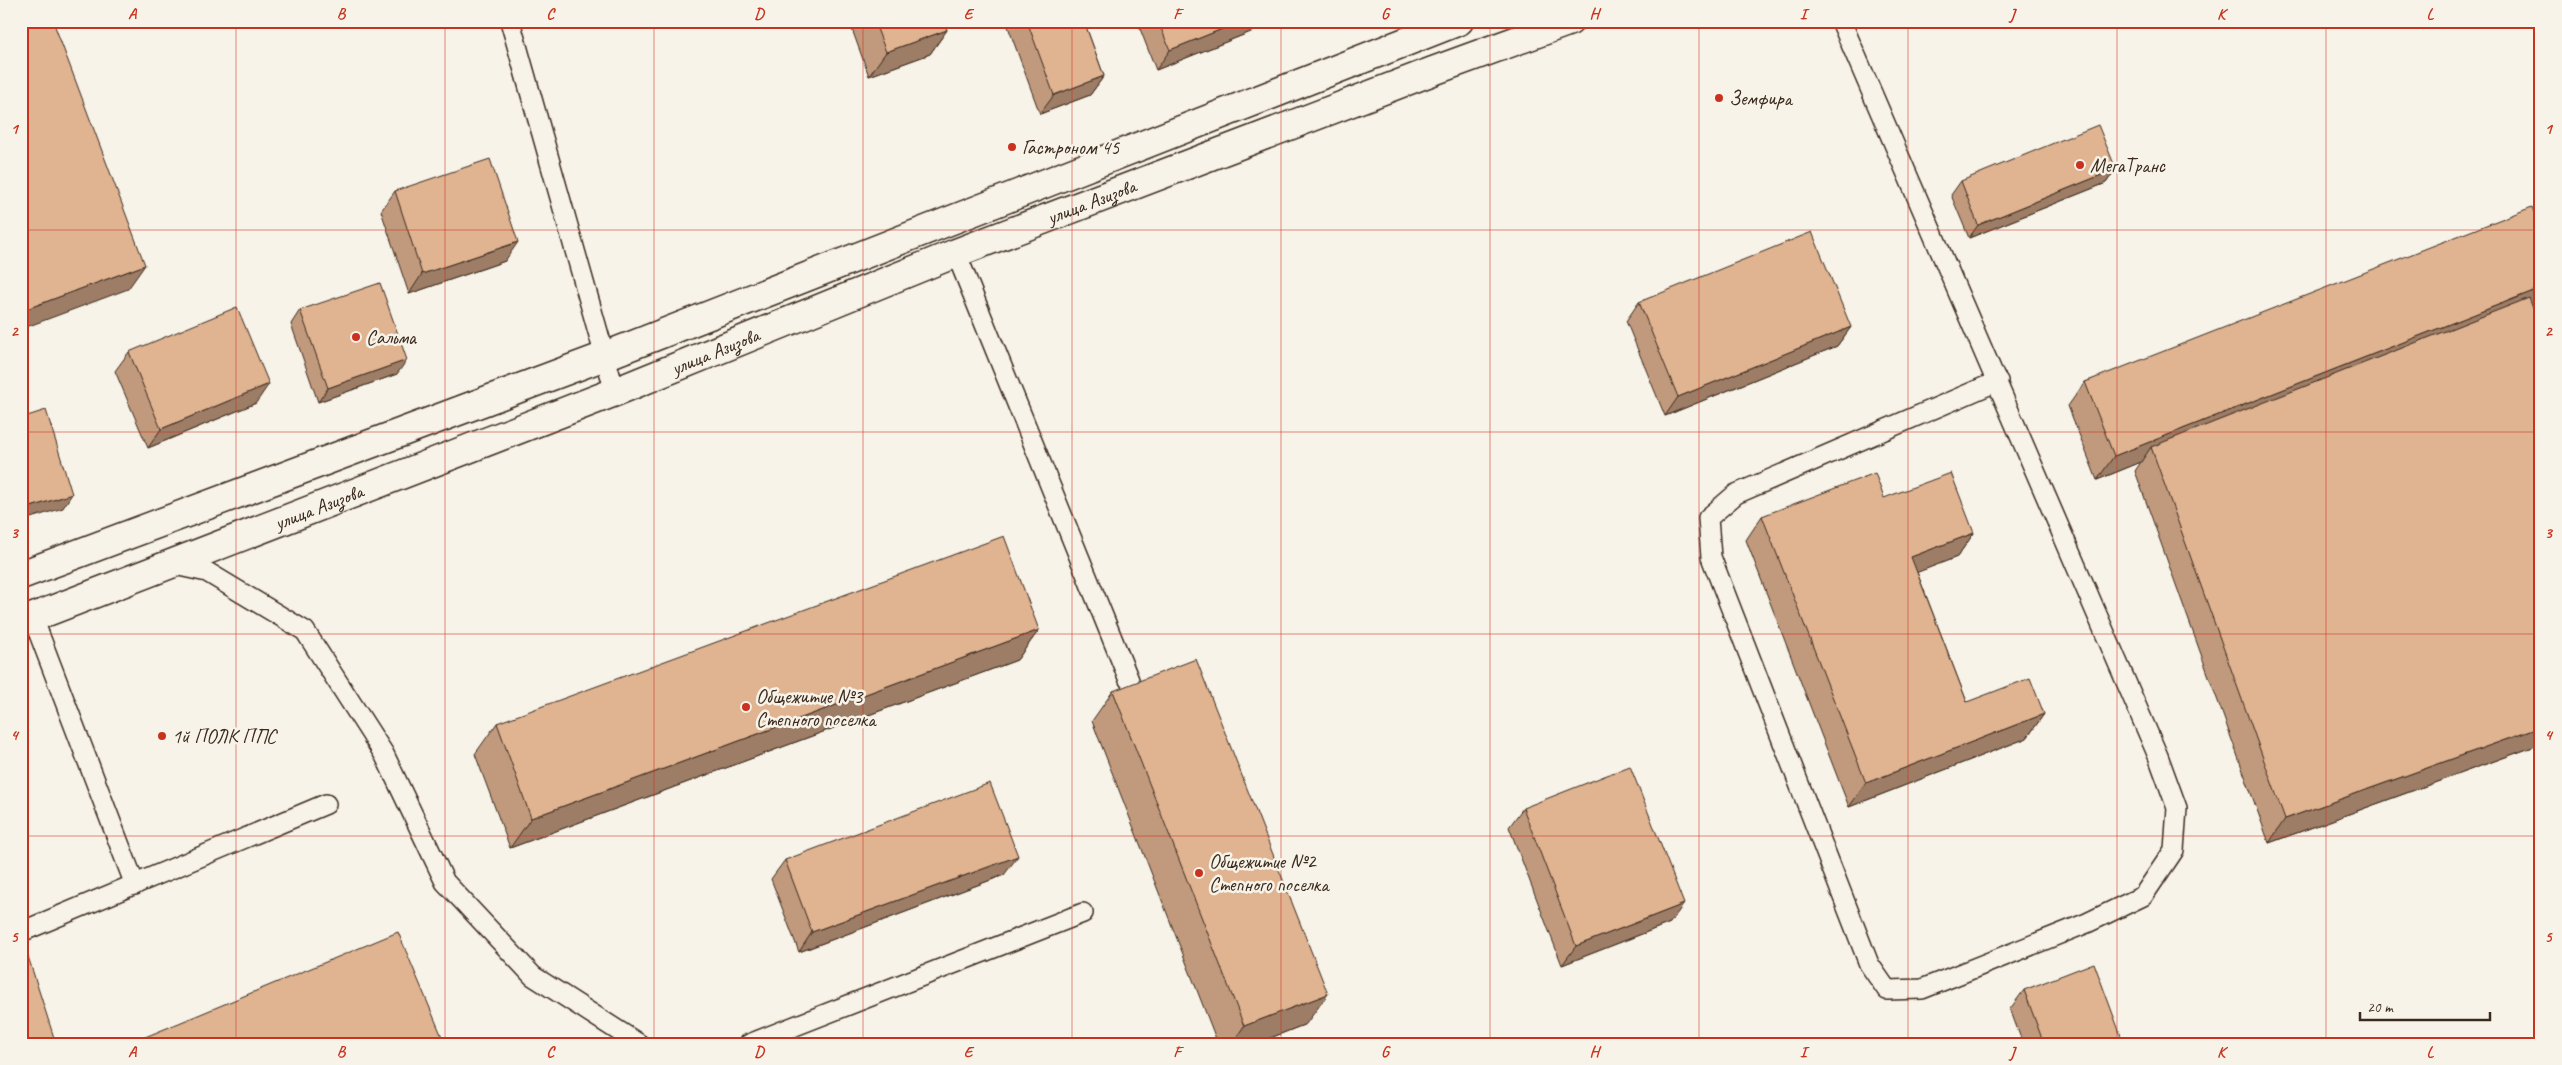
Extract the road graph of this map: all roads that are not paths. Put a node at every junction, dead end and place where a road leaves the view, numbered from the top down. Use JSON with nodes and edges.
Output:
{"nodes":[{"id":1,"x":510,"y":21,"type":"edge"},
{"id":2,"x":1459,"y":21,"type":"edge"},
{"id":3,"x":1570,"y":21,"type":"edge"},
{"id":4,"x":1841,"y":21,"type":"edge"},
{"id":5,"x":956,"y":253,"type":"junction"},
{"id":6,"x":605,"y":356,"type":"junction"},
{"id":7,"x":1998,"y":381,"type":"junction"},
{"id":8,"x":615,"y":392,"type":"junction"},
{"id":9,"x":169,"y":563,"type":"junction"},
{"id":10,"x":21,"y":575,"type":"edge"},
{"id":11,"x":27,"y":620,"type":"edge"},
{"id":12,"x":1129,"y":680,"type":"dead end"},
{"id":13,"x":326,"y":804,"type":"dead end"},
{"id":14,"x":135,"y":885,"type":"junction"},
{"id":15,"x":1083,"y":913,"type":"dead end"},
{"id":16,"x":21,"y":932,"type":"edge"},
{"id":17,"x":639,"y":1044,"type":"edge"},
{"id":18,"x":748,"y":1044,"type":"edge"}],
"edges":[{"from":1,"to":6,"type":"lane"},
{"from":2,"to":6,"type":"main road","name":"улица Азизова"},
{"from":3,"to":5,"type":"main road","name":"улица Азизова"},
{"from":4,"to":7,"type":"lane"},
{"from":5,"to":8,"type":"main road","name":"улица Азизова"},
{"from":5,"to":12,"type":"lane"},
{"from":6,"to":8,"type":"lane"},
{"from":6,"to":10,"type":"main road","name":"улица Азизова"},
{"from":7,"to":7,"type":"lane"},
{"from":8,"to":9,"type":"main road","name":"улица Азизова"},
{"from":9,"to":11,"type":"main road","name":"улица Азизова"},
{"from":9,"to":17,"type":"lane"},
{"from":11,"to":14,"type":"lane"},
{"from":13,"to":14,"type":"lane"},
{"from":14,"to":16,"type":"lane"},
{"from":15,"to":18,"type":"lane"}]}
